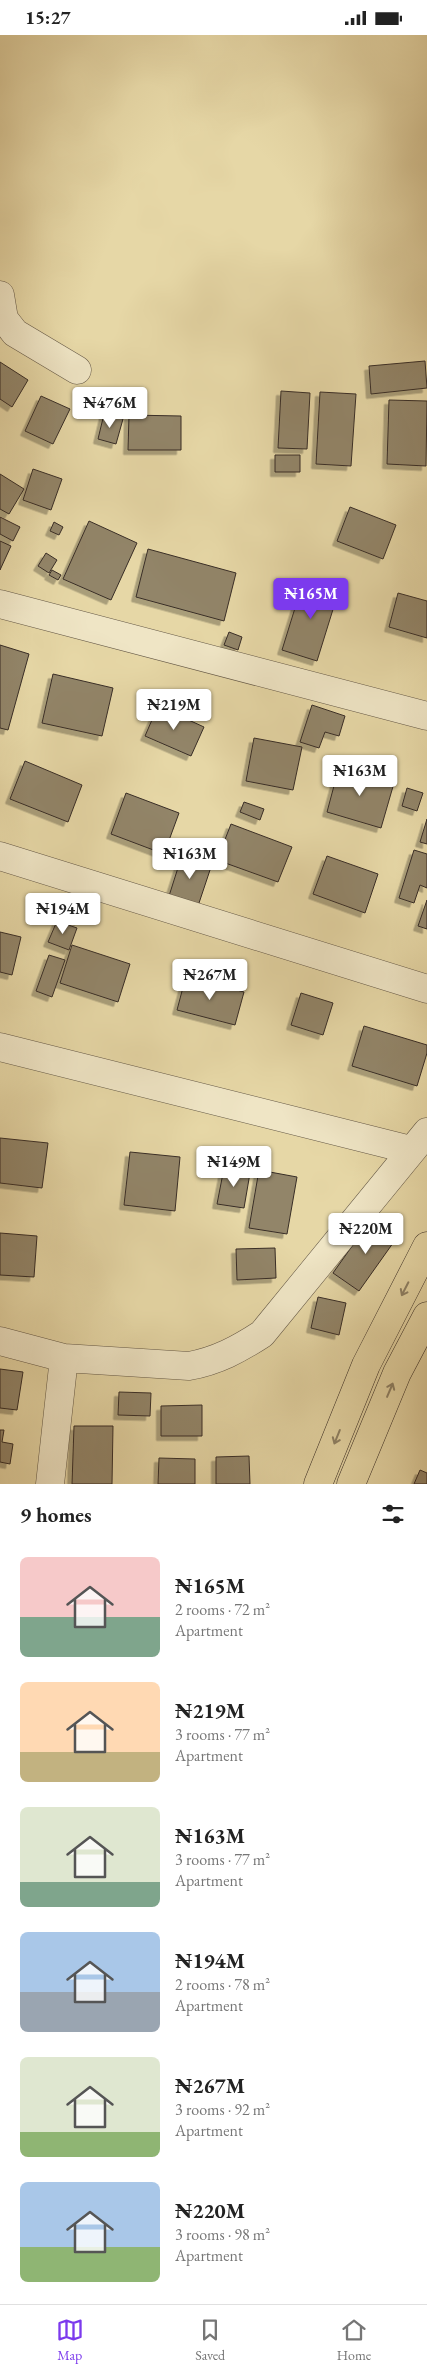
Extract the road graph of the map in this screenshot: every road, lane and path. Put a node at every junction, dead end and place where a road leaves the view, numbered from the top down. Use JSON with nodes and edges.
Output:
{"nodes":[{"id":1,"x":0,"y":295,"type":"edge"},
{"id":2,"x":77,"y":370,"type":"dead end"},
{"id":3,"x":0,"y":604,"type":"edge"},
{"id":4,"x":427,"y":716,"type":"edge"},
{"id":5,"x":0,"y":856,"type":"edge"},
{"id":6,"x":427,"y":989,"type":"edge"},
{"id":7,"x":0,"y":1047,"type":"edge"},
{"id":8,"x":419,"y":1141,"type":"edge"},
{"id":9,"x":427,"y":1246,"type":"edge"},
{"id":10,"x":427,"y":1316,"type":"edge"},
{"id":11,"x":0,"y":1341,"type":"edge"},
{"id":12,"x":64,"y":1358,"type":"junction"},
{"id":13,"x":50,"y":1484,"type":"edge"},
{"id":14,"x":318,"y":1484,"type":"edge"},
{"id":15,"x":351,"y":1484,"type":"edge"}],
"edges":[{"from":1,"to":2,"type":"street"},
{"from":3,"to":4,"type":"street"},
{"from":5,"to":6,"type":"street"},
{"from":7,"to":8,"type":"street"},
{"from":8,"to":12,"type":"street"},
{"from":9,"to":14,"type":"highway","one_way":true},
{"from":15,"to":10,"type":"highway","one_way":true},
{"from":11,"to":12,"type":"street"},
{"from":12,"to":13,"type":"street"}]}
